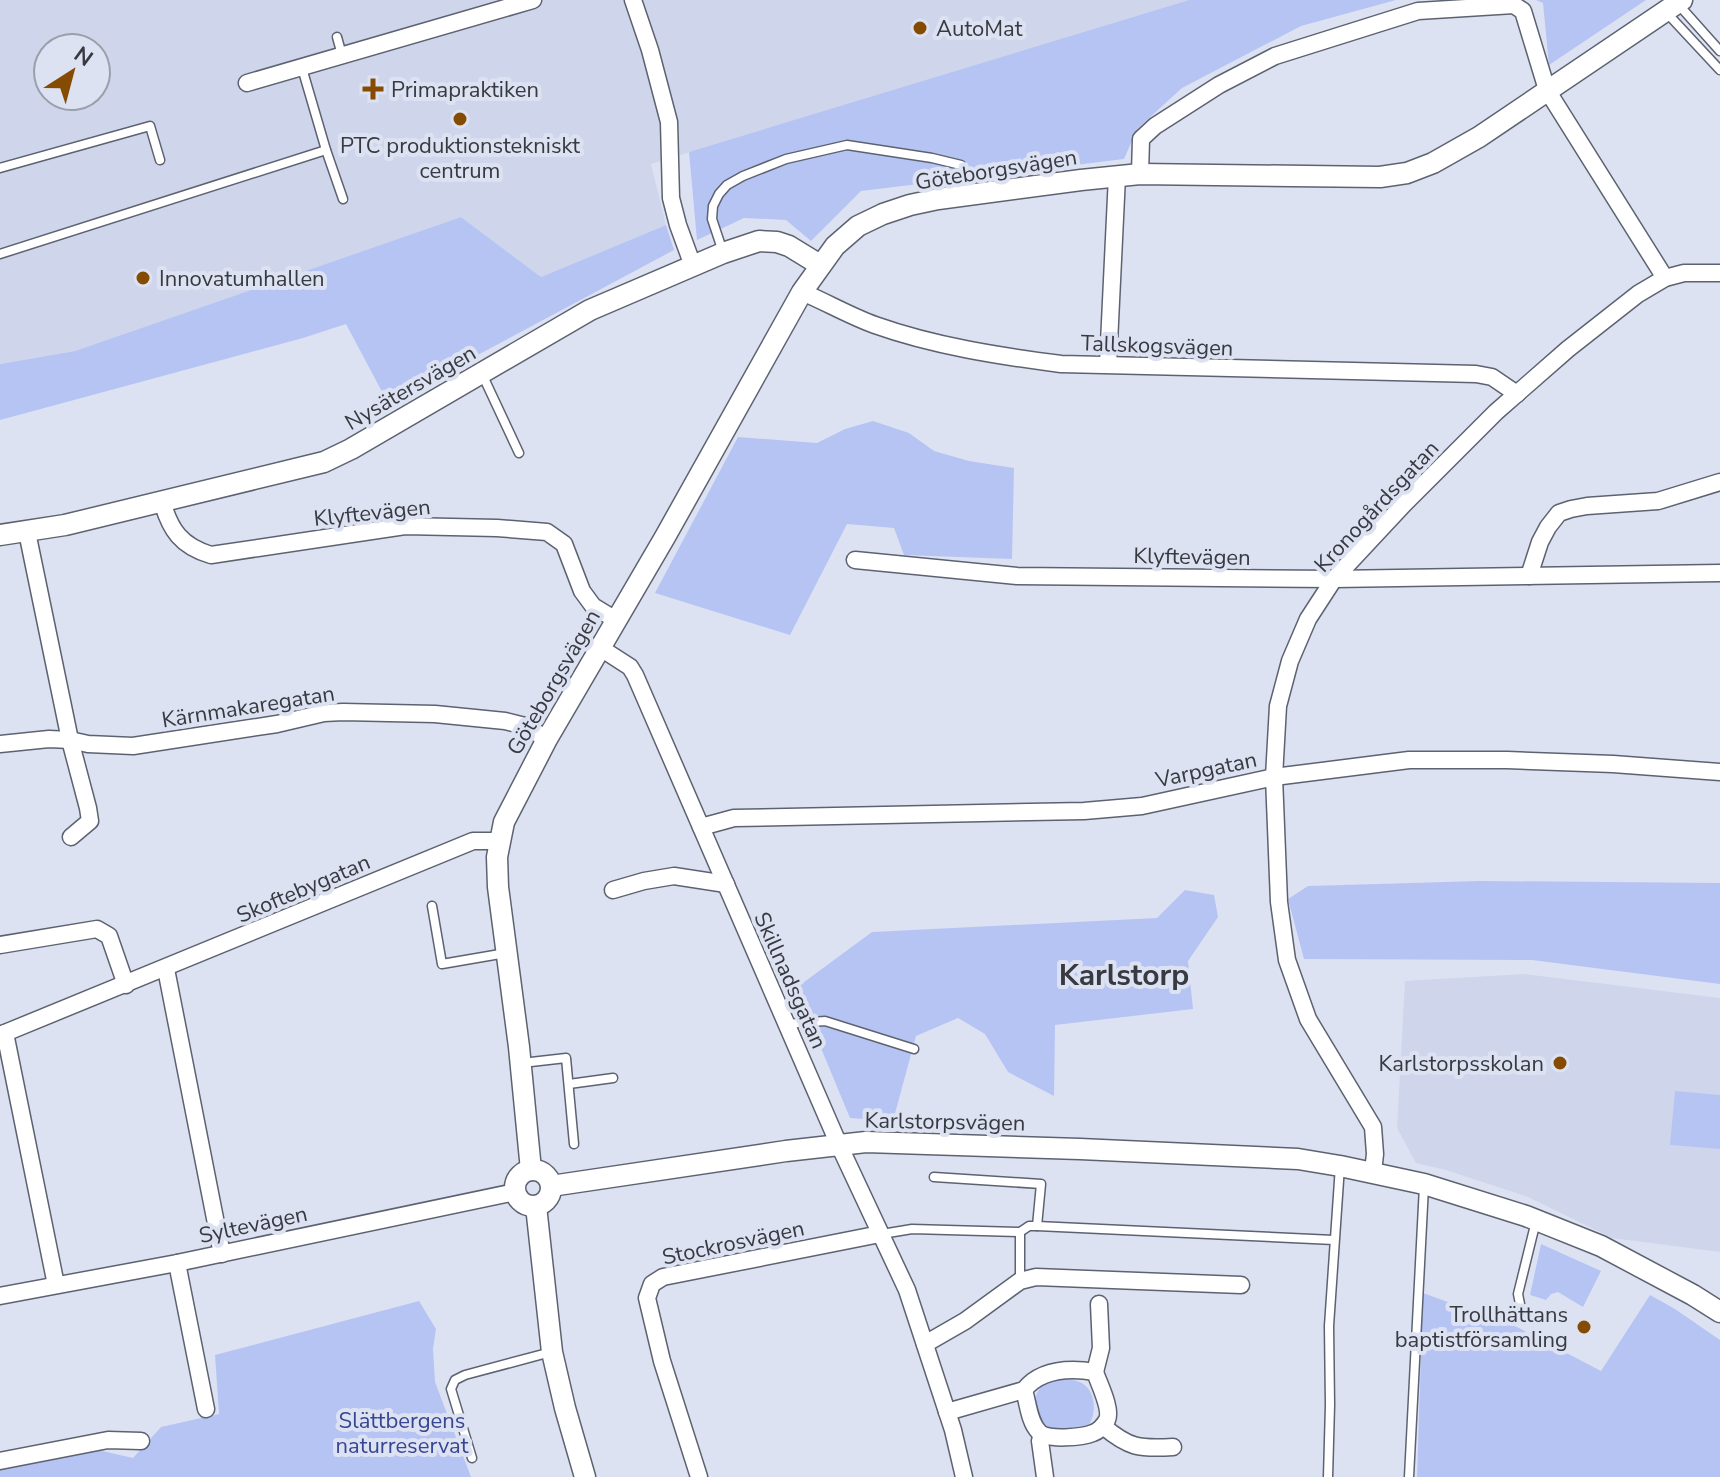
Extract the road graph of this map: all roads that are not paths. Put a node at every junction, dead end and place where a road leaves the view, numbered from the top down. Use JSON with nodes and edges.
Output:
{"nodes":[{"id":1,"x":533,"y":0,"type":"edge"},
{"id":2,"x":633,"y":0,"type":"edge"},
{"id":3,"x":1675,"y":4,"type":"edge"},
{"id":4,"x":337,"y":37,"type":"dead end"},
{"id":5,"x":1720,"y":51,"type":"edge"},
{"id":6,"x":342,"y":55,"type":"junction"},
{"id":7,"x":302,"y":68,"type":"junction"},
{"id":8,"x":1720,"y":70,"type":"edge"},
{"id":9,"x":247,"y":83,"type":"dead end"},
{"id":10,"x":1547,"y":90,"type":"junction"},
{"id":11,"x":326,"y":150,"type":"junction"},
{"id":12,"x":160,"y":160,"type":"dead end"},
{"id":13,"x":961,"y":165,"type":"dead end"},
{"id":14,"x":0,"y":168,"type":"edge"},
{"id":15,"x":1140,"y":174,"type":"junction"},
{"id":16,"x":1117,"y":176,"type":"junction"},
{"id":17,"x":343,"y":199,"type":"dead end"},
{"id":18,"x":723,"y":253,"type":"junction"},
{"id":19,"x":0,"y":254,"type":"edge"},
{"id":20,"x":820,"y":265,"type":"junction"},
{"id":21,"x":693,"y":266,"type":"junction"},
{"id":22,"x":1720,"y":273,"type":"edge"},
{"id":23,"x":1665,"y":278,"type":"junction"},
{"id":24,"x":802,"y":292,"type":"junction"},
{"id":25,"x":1108,"y":364,"type":"junction"},
{"id":26,"x":481,"y":373,"type":"junction"},
{"id":27,"x":1517,"y":394,"type":"junction"},
{"id":28,"x":519,"y":453,"type":"dead end"},
{"id":29,"x":1720,"y":482,"type":"edge"},
{"id":30,"x":162,"y":501,"type":"junction"},
{"id":31,"x":27,"y":532,"type":"junction"},
{"id":32,"x":0,"y":535,"type":"edge"},
{"id":33,"x":855,"y":560,"type":"dead end"},
{"id":34,"x":1720,"y":573,"type":"edge"},
{"id":35,"x":1529,"y":576,"type":"junction"},
{"id":36,"x":1334,"y":579,"type":"junction"},
{"id":37,"x":616,"y":620,"type":"junction"},
{"id":38,"x":599,"y":647,"type":"junction"},
{"id":39,"x":547,"y":739,"type":"junction"},
{"id":40,"x":70,"y":740,"type":"junction"},
{"id":41,"x":0,"y":744,"type":"edge"},
{"id":42,"x":1720,"y":772,"type":"edge"},
{"id":43,"x":1274,"y":777,"type":"junction"},
{"id":44,"x":701,"y":827,"type":"junction"},
{"id":45,"x":71,"y":837,"type":"dead end"},
{"id":46,"x":499,"y":841,"type":"junction"},
{"id":47,"x":726,"y":884,"type":"junction"},
{"id":48,"x":613,"y":890,"type":"dead end"},
{"id":49,"x":432,"y":906,"type":"dead end"},
{"id":50,"x":0,"y":945,"type":"edge"},
{"id":51,"x":507,"y":953,"type":"junction"},
{"id":52,"x":166,"y":969,"type":"junction"},
{"id":53,"x":126,"y":985,"type":"junction"},
{"id":54,"x":787,"y":1024,"type":"junction"},
{"id":55,"x":2,"y":1034,"type":"edge"},
{"id":56,"x":914,"y":1049,"type":"dead end"},
{"id":57,"x":521,"y":1063,"type":"junction"},
{"id":58,"x":613,"y":1078,"type":"dead end"},
{"id":59,"x":569,"y":1084,"type":"junction"},
{"id":60,"x":574,"y":1144,"type":"dead end"},
{"id":61,"x":839,"y":1145,"type":"junction"},
{"id":62,"x":1340,"y":1166,"type":"junction"},
{"id":63,"x":531,"y":1170,"type":"junction"},
{"id":64,"x":1373,"y":1172,"type":"junction"},
{"id":65,"x":934,"y":1177,"type":"dead end"},
{"id":66,"x":1424,"y":1184,"type":"junction"},
{"id":67,"x":551,"y":1186,"type":"junction"},
{"id":68,"x":515,"y":1192,"type":"junction"},
{"id":69,"x":536,"y":1206,"type":"junction"},
{"id":70,"x":1536,"y":1220,"type":"junction"},
{"id":71,"x":1037,"y":1226,"type":"junction"},
{"id":72,"x":1020,"y":1232,"type":"junction"},
{"id":73,"x":880,"y":1234,"type":"junction"},
{"id":74,"x":1334,"y":1240,"type":"junction"},
{"id":75,"x":222,"y":1254,"type":"junction"},
{"id":76,"x":177,"y":1263,"type":"junction"},
{"id":77,"x":1020,"y":1281,"type":"junction"},
{"id":78,"x":56,"y":1285,"type":"junction"},
{"id":79,"x":1241,"y":1285,"type":"dead end"},
{"id":80,"x":0,"y":1296,"type":"edge"},
{"id":81,"x":1099,"y":1304,"type":"dead end"},
{"id":82,"x":1521,"y":1309,"type":"dead end"},
{"id":83,"x":1720,"y":1312,"type":"edge"},
{"id":84,"x":925,"y":1344,"type":"junction"},
{"id":85,"x":552,"y":1352,"type":"junction"},
{"id":86,"x":1095,"y":1372,"type":"junction"},
{"id":87,"x":1024,"y":1390,"type":"junction"},
{"id":88,"x":206,"y":1409,"type":"dead end"},
{"id":89,"x":947,"y":1412,"type":"junction"},
{"id":90,"x":1103,"y":1426,"type":"junction"},
{"id":91,"x":1042,"y":1435,"type":"junction"},
{"id":92,"x":141,"y":1441,"type":"dead end"},
{"id":93,"x":1173,"y":1447,"type":"dead end"},
{"id":94,"x":472,"y":1458,"type":"dead end"},
{"id":95,"x":0,"y":1461,"type":"edge"},
{"id":96,"x":585,"y":1477,"type":"edge"},
{"id":97,"x":699,"y":1477,"type":"edge"},
{"id":98,"x":964,"y":1477,"type":"edge"},
{"id":99,"x":1045,"y":1477,"type":"edge"},
{"id":100,"x":1328,"y":1477,"type":"edge"},
{"id":101,"x":1409,"y":1477,"type":"edge"}],
"edges":[{"from":1,"to":6,"type":"street"},
{"from":2,"to":21,"type":"street"},
{"from":3,"to":5,"type":"lane"},
{"from":3,"to":8,"type":"lane"},
{"from":3,"to":10,"type":"street","name":"Göteborgsvägen"},
{"from":4,"to":6,"type":"lane"},
{"from":6,"to":7,"type":"street"},
{"from":7,"to":9,"type":"street"},
{"from":7,"to":11,"type":"lane"},
{"from":10,"to":15,"type":"street","name":"Göteborgsvägen"},
{"from":10,"to":15,"type":"street"},
{"from":10,"to":23,"type":"street"},
{"from":11,"to":17,"type":"lane"},
{"from":11,"to":19,"type":"lane"},
{"from":12,"to":14,"type":"lane"},
{"from":13,"to":18,"type":"lane"},
{"from":15,"to":16,"type":"street","name":"Göteborgsvägen"},
{"from":16,"to":20,"type":"street","name":"Göteborgsvägen"},
{"from":16,"to":25,"type":"street"},
{"from":18,"to":20,"type":"street","name":"Nysätersvägen"},
{"from":18,"to":21,"type":"street","name":"Nysätersvägen"},
{"from":20,"to":24,"type":"street","name":"Göteborgsvägen"},
{"from":21,"to":26,"type":"street","name":"Nysätersvägen"},
{"from":22,"to":23,"type":"street","name":"Kronogårdsgatan"},
{"from":23,"to":27,"type":"street","name":"Kronogårdsgatan"},
{"from":24,"to":25,"type":"street","name":"Tallskogsvägen"},
{"from":24,"to":37,"type":"street","name":"Göteborgsvägen"},
{"from":25,"to":27,"type":"street","name":"Tallskogsvägen"},
{"from":26,"to":28,"type":"lane"},
{"from":26,"to":30,"type":"street","name":"Nysätersvägen"},
{"from":27,"to":36,"type":"street","name":"Kronogårdsgatan"},
{"from":29,"to":35,"type":"street"},
{"from":30,"to":31,"type":"street","name":"Nysätersvägen"},
{"from":30,"to":37,"type":"street","name":"Klyftevägen"},
{"from":31,"to":32,"type":"street","name":"Nysätersvägen"},
{"from":31,"to":40,"type":"street"},
{"from":33,"to":36,"type":"street","name":"Klyftevägen"},
{"from":34,"to":35,"type":"street","name":"Klyftevägen"},
{"from":35,"to":36,"type":"street","name":"Klyftevägen"},
{"from":36,"to":43,"type":"street","name":"Kronogårdsgatan"},
{"from":37,"to":38,"type":"street","name":"Göteborgsvägen"},
{"from":38,"to":39,"type":"street","name":"Göteborgsvägen"},
{"from":38,"to":44,"type":"street","name":"Skillnadsgatan"},
{"from":39,"to":40,"type":"street","name":"Kärnmakaregatan"},
{"from":39,"to":46,"type":"street","name":"Göteborgsvägen"},
{"from":40,"to":41,"type":"street","name":"Kärnmakaregatan"},
{"from":40,"to":45,"type":"street"},
{"from":42,"to":43,"type":"street","name":"Varpgatan"},
{"from":43,"to":44,"type":"street","name":"Varpgatan"},
{"from":43,"to":64,"type":"street","name":"Kronogårdsgatan"},
{"from":44,"to":47,"type":"street","name":"Skillnadsgatan"},
{"from":46,"to":51,"type":"street","name":"Göteborgsvägen"},
{"from":46,"to":52,"type":"street","name":"Skoftebygatan"},
{"from":47,"to":48,"type":"street"},
{"from":47,"to":54,"type":"street","name":"Skillnadsgatan"},
{"from":49,"to":51,"type":"lane"},
{"from":50,"to":53,"type":"street"},
{"from":51,"to":57,"type":"street","name":"Göteborgsvägen"},
{"from":52,"to":53,"type":"street","name":"Skoftebygatan"},
{"from":52,"to":75,"type":"street"},
{"from":53,"to":55,"type":"street","name":"Skoftebygatan"},
{"from":54,"to":56,"type":"lane"},
{"from":54,"to":61,"type":"street","name":"Skillnadsgatan"},
{"from":55,"to":78,"type":"street"},
{"from":57,"to":59,"type":"lane"},
{"from":57,"to":63,"type":"street","name":"Göteborgsvägen"},
{"from":58,"to":59,"type":"lane"},
{"from":59,"to":60,"type":"lane"},
{"from":61,"to":62,"type":"street","name":"Karlstorpsvägen"},
{"from":61,"to":67,"type":"street","name":"Karlstorpsvägen"},
{"from":61,"to":73,"type":"street","name":"Skillnadsgatan"},
{"from":62,"to":64,"type":"street","name":"Karlstorpsvägen"},
{"from":62,"to":74,"type":"lane"},
{"from":63,"to":67,"type":"street"},
{"from":63,"to":68,"type":"street"},
{"from":64,"to":66,"type":"street","name":"Karlstorpsvägen"},
{"from":65,"to":71,"type":"lane"},
{"from":66,"to":70,"type":"street","name":"Karlstorpsvägen"},
{"from":66,"to":101,"type":"lane"},
{"from":67,"to":69,"type":"street"},
{"from":68,"to":69,"type":"street"},
{"from":68,"to":75,"type":"street","name":"Syltevägen"},
{"from":69,"to":85,"type":"street"},
{"from":70,"to":82,"type":"lane"},
{"from":70,"to":83,"type":"street","name":"Karlstorpsvägen"},
{"from":71,"to":72,"type":"lane"},
{"from":71,"to":74,"type":"lane"},
{"from":72,"to":73,"type":"lane"},
{"from":72,"to":77,"type":"lane"},
{"from":73,"to":84,"type":"street","name":"Skillnadsgatan"},
{"from":73,"to":97,"type":"street","name":"Stockrosvägen"},
{"from":74,"to":100,"type":"lane"},
{"from":75,"to":76,"type":"street","name":"Syltevägen"},
{"from":76,"to":78,"type":"street","name":"Syltevägen"},
{"from":76,"to":88,"type":"street"},
{"from":77,"to":79,"type":"street"},
{"from":77,"to":84,"type":"street"},
{"from":78,"to":80,"type":"street","name":"Syltevägen"},
{"from":81,"to":86,"type":"street"},
{"from":84,"to":89,"type":"street","name":"Skillnadsgatan"},
{"from":85,"to":94,"type":"lane"},
{"from":85,"to":96,"type":"street"},
{"from":86,"to":87,"type":"street"},
{"from":86,"to":90,"type":"street"},
{"from":87,"to":89,"type":"street"},
{"from":87,"to":91,"type":"street"},
{"from":89,"to":98,"type":"street","name":"Skillnadsgatan"},
{"from":90,"to":91,"type":"street"},
{"from":90,"to":93,"type":"street"},
{"from":91,"to":99,"type":"street"},
{"from":92,"to":95,"type":"street"}]}
